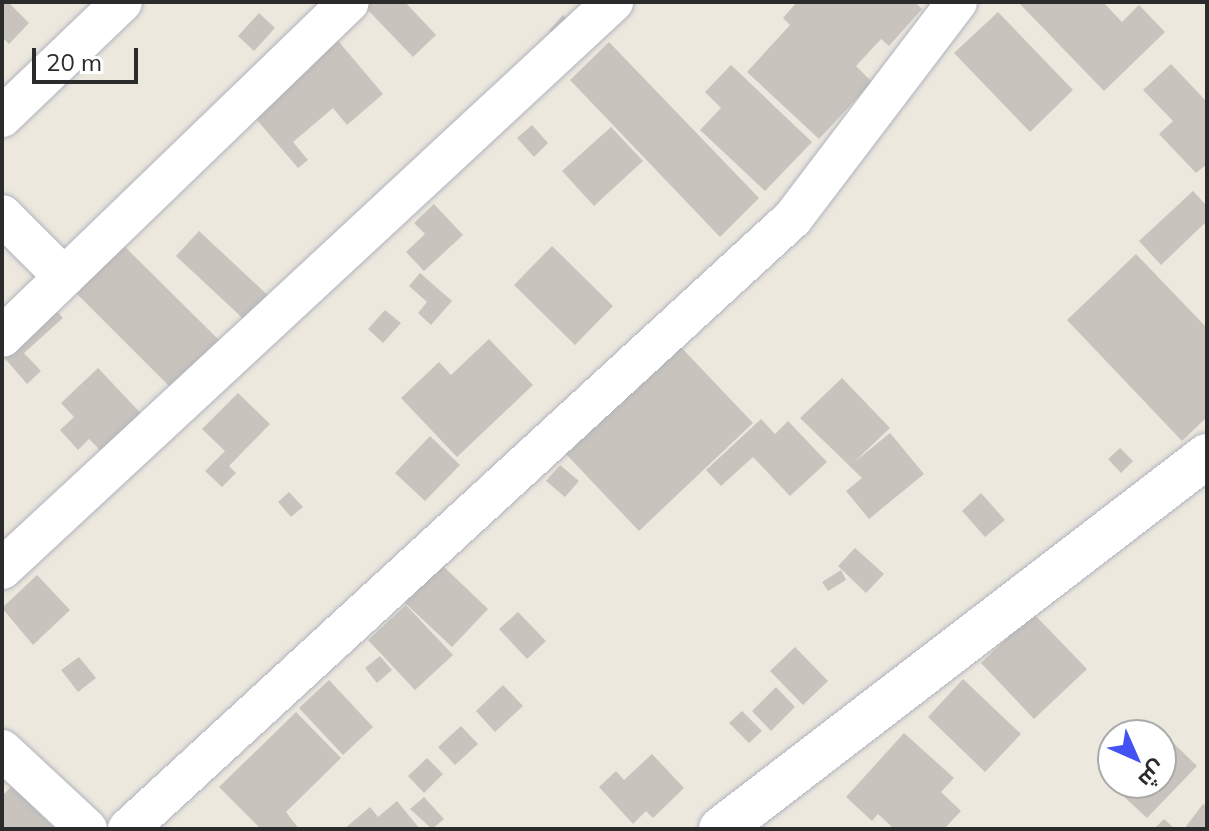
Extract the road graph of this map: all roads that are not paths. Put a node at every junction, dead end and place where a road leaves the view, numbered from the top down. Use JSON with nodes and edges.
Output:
{"nodes":[{"id":1,"x":122,"y":2,"type":"edge"},
{"id":2,"x":349,"y":2,"type":"edge"},
{"id":3,"x":613,"y":2,"type":"edge"},
{"id":4,"x":957,"y":2,"type":"edge"},
{"id":5,"x":2,"y":117,"type":"edge"},
{"id":6,"x":2,"y":215,"type":"edge"},
{"id":7,"x":64,"y":277,"type":"junction"},
{"id":8,"x":2,"y":337,"type":"edge"},
{"id":9,"x":1207,"y":456,"type":"edge"},
{"id":10,"x":2,"y":569,"type":"edge"},
{"id":11,"x":2,"y":750,"type":"edge"},
{"id":12,"x":87,"y":829,"type":"edge"},
{"id":13,"x":128,"y":829,"type":"edge"},
{"id":14,"x":721,"y":829,"type":"edge"}],
"edges":[{"from":1,"to":5,"type":"street"},
{"from":2,"to":7,"type":"street"},
{"from":3,"to":10,"type":"street"},
{"from":4,"to":13,"type":"street"},
{"from":6,"to":7,"type":"street"},
{"from":7,"to":8,"type":"street"},
{"from":9,"to":14,"type":"street"},
{"from":11,"to":12,"type":"street"}]}
